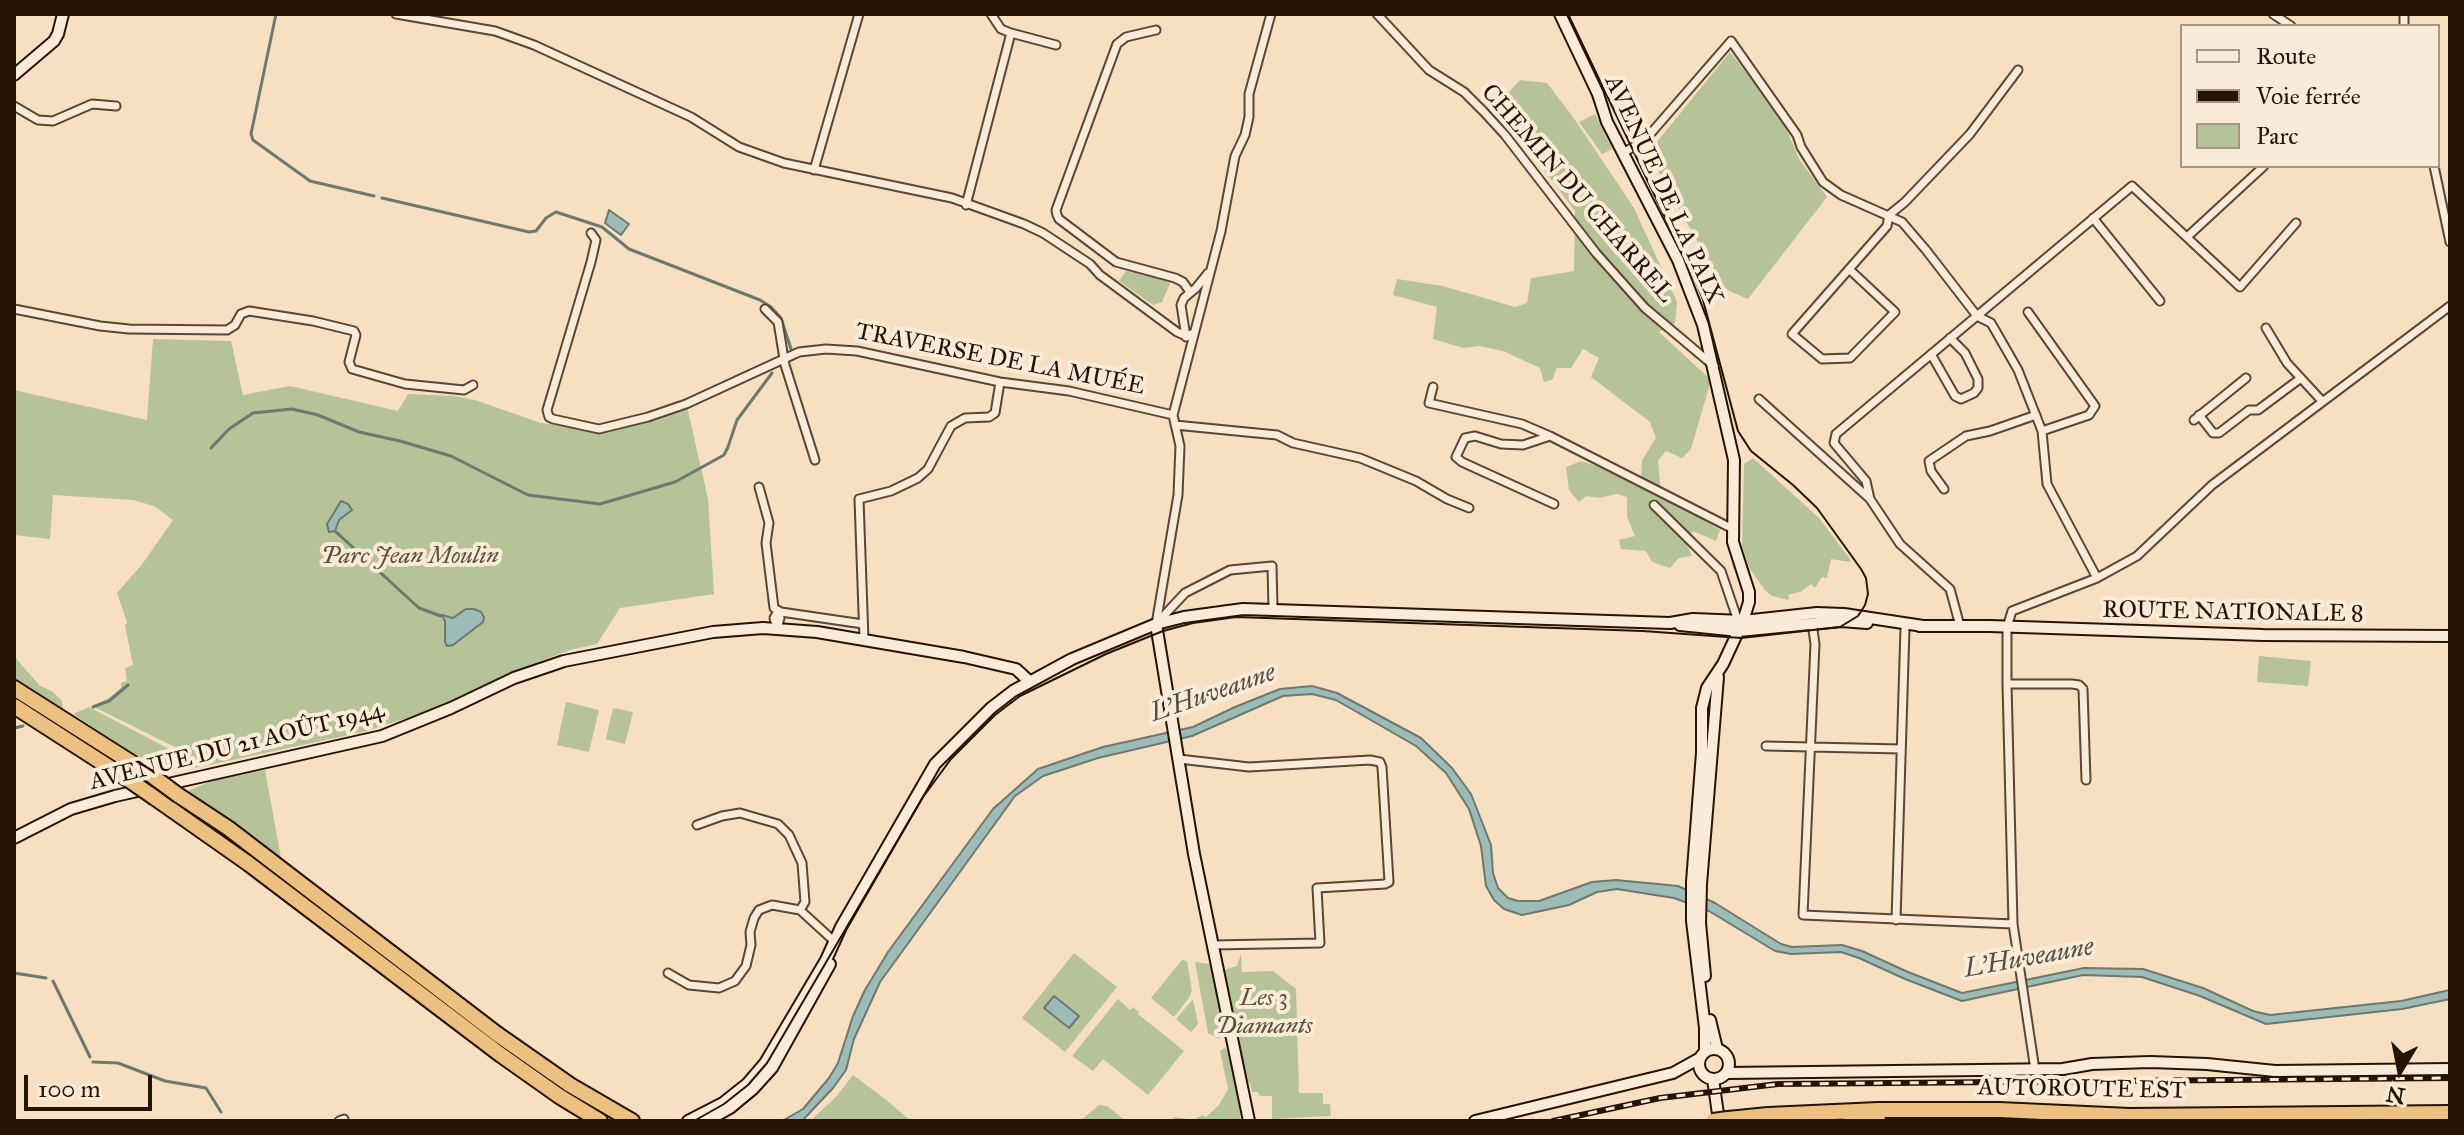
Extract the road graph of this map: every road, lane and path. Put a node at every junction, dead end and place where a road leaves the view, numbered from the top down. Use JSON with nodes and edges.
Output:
{"nodes":[{"id":1,"x":63,"y":14,"type":"edge"},
{"id":2,"x":396,"y":14,"type":"edge"},
{"id":3,"x":859,"y":14,"type":"edge"},
{"id":4,"x":991,"y":14,"type":"edge"},
{"id":5,"x":1271,"y":14,"type":"edge"},
{"id":6,"x":1377,"y":14,"type":"edge"},
{"id":7,"x":1560,"y":14,"type":"edge"},
{"id":8,"x":1156,"y":30,"type":"dead end"},
{"id":9,"x":1011,"y":33,"type":"junction"},
{"id":10,"x":1056,"y":45,"type":"dead end"},
{"id":11,"x":2018,"y":70,"type":"dead end"},
{"id":12,"x":14,"y":75,"type":"edge"},
{"id":13,"x":14,"y":106,"type":"edge"},
{"id":14,"x":116,"y":106,"type":"dead end"},
{"id":15,"x":1623,"y":153,"type":"junction"},
{"id":16,"x":2261,"y":168,"type":"edge"},
{"id":17,"x":2434,"y":168,"type":"edge"},
{"id":18,"x":814,"y":170,"type":"junction"},
{"id":19,"x":966,"y":205,"type":"junction"},
{"id":20,"x":1889,"y":215,"type":"junction"},
{"id":21,"x":2093,"y":218,"type":"junction"},
{"id":22,"x":2296,"y":223,"type":"dead end"},
{"id":23,"x":591,"y":233,"type":"dead end"},
{"id":24,"x":2187,"y":237,"type":"junction"},
{"id":25,"x":2450,"y":242,"type":"edge"},
{"id":26,"x":1212,"y":266,"type":"junction"},
{"id":27,"x":1849,"y":269,"type":"junction"},
{"id":28,"x":1190,"y":292,"type":"junction"},
{"id":29,"x":2160,"y":301,"type":"dead end"},
{"id":30,"x":2450,"y":306,"type":"edge"},
{"id":31,"x":14,"y":309,"type":"edge"},
{"id":32,"x":765,"y":309,"type":"dead end"},
{"id":33,"x":2028,"y":312,"type":"dead end"},
{"id":34,"x":1977,"y":316,"type":"junction"},
{"id":35,"x":2266,"y":328,"type":"dead end"},
{"id":36,"x":1190,"y":335,"type":"junction"},
{"id":37,"x":1950,"y":338,"type":"junction"},
{"id":38,"x":1931,"y":354,"type":"junction"},
{"id":39,"x":785,"y":359,"type":"junction"},
{"id":40,"x":1714,"y":366,"type":"junction"},
{"id":41,"x":2246,"y":378,"type":"dead end"},
{"id":42,"x":2301,"y":378,"type":"junction"},
{"id":43,"x":1000,"y":382,"type":"junction"},
{"id":44,"x":473,"y":385,"type":"dead end"},
{"id":45,"x":1433,"y":387,"type":"dead end"},
{"id":46,"x":1759,"y":399,"type":"dead end"},
{"id":47,"x":2322,"y":401,"type":"junction"},
{"id":48,"x":1173,"y":415,"type":"junction"},
{"id":49,"x":2036,"y":415,"type":"junction"},
{"id":50,"x":1175,"y":425,"type":"junction"},
{"id":51,"x":2042,"y":431,"type":"junction"},
{"id":52,"x":1550,"y":436,"type":"junction"},
{"id":53,"x":815,"y":460,"type":"dead end"},
{"id":54,"x":759,"y":487,"type":"dead end"},
{"id":55,"x":1944,"y":489,"type":"dead end"},
{"id":56,"x":1870,"y":499,"type":"junction"},
{"id":57,"x":1554,"y":504,"type":"dead end"},
{"id":58,"x":1654,"y":505,"type":"dead end"},
{"id":59,"x":1469,"y":508,"type":"dead end"},
{"id":60,"x":1731,"y":528,"type":"junction"},
{"id":61,"x":2097,"y":578,"type":"junction"},
{"id":62,"x":1273,"y":609,"type":"junction"},
{"id":63,"x":778,"y":611,"type":"junction"},
{"id":64,"x":1812,"y":623,"type":"junction"},
{"id":65,"x":863,"y":624,"type":"junction"},
{"id":66,"x":1156,"y":624,"type":"junction"},
{"id":67,"x":1740,"y":624,"type":"junction"},
{"id":68,"x":1923,"y":626,"type":"junction"},
{"id":69,"x":1960,"y":626,"type":"junction"},
{"id":70,"x":2012,"y":627,"type":"junction"},
{"id":71,"x":1905,"y":628,"type":"junction"},
{"id":72,"x":777,"y":629,"type":"junction"},
{"id":73,"x":2450,"y":636,"type":"edge"},
{"id":74,"x":864,"y":640,"type":"junction"},
{"id":75,"x":1029,"y":681,"type":"junction"},
{"id":76,"x":2007,"y":684,"type":"junction"},
{"id":77,"x":14,"y":688,"type":"edge"},
{"id":78,"x":14,"y":706,"type":"edge"},
{"id":79,"x":1766,"y":746,"type":"dead end"},
{"id":80,"x":1810,"y":747,"type":"junction"},
{"id":81,"x":1901,"y":749,"type":"junction"},
{"id":82,"x":1178,"y":755,"type":"junction"},
{"id":83,"x":2086,"y":780,"type":"dead end"},
{"id":84,"x":697,"y":825,"type":"dead end"},
{"id":85,"x":14,"y":838,"type":"edge"},
{"id":86,"x":800,"y":910,"type":"junction"},
{"id":87,"x":1896,"y":920,"type":"junction"},
{"id":88,"x":2013,"y":924,"type":"junction"},
{"id":89,"x":835,"y":942,"type":"junction"},
{"id":90,"x":1213,"y":945,"type":"junction"},
{"id":91,"x":668,"y":973,"type":"dead end"},
{"id":92,"x":1708,"y":1053,"type":"junction"},
{"id":93,"x":1728,"y":1068,"type":"junction"},
{"id":94,"x":2450,"y":1069,"type":"edge"},
{"id":95,"x":2035,"y":1070,"type":"junction"},
{"id":96,"x":1673,"y":1073,"type":"junction"},
{"id":97,"x":1709,"y":1078,"type":"junction"},
{"id":98,"x":2450,"y":1113,"type":"edge"},
{"id":99,"x":2130,"y":1116,"type":"junction"},
{"id":100,"x":1720,"y":1120,"type":"edge"},
{"id":101,"x":600,"y":1121,"type":"edge"},
{"id":102,"x":632,"y":1121,"type":"edge"},
{"id":103,"x":688,"y":1121,"type":"edge"},
{"id":104,"x":707,"y":1121,"type":"edge"},
{"id":105,"x":1249,"y":1121,"type":"edge"},
{"id":106,"x":1475,"y":1121,"type":"edge"},
{"id":107,"x":1851,"y":1121,"type":"edge"}],
"edges":[{"from":1,"to":12,"type":"main road"},
{"from":2,"to":18,"type":"street"},
{"from":3,"to":18,"type":"street"},
{"from":4,"to":9,"type":"street"},
{"from":5,"to":26,"type":"street"},
{"from":6,"to":40,"type":"street","name":"CHEMIN DU CHARREL"},
{"from":7,"to":15,"type":"main road","name":"AVENUE DE LA PAIX"},
{"from":8,"to":28,"type":"street"},
{"from":9,"to":10,"type":"street"},
{"from":9,"to":19,"type":"street"},
{"from":11,"to":20,"type":"street"},
{"from":13,"to":14,"type":"street"},
{"from":15,"to":20,"type":"street"},
{"from":15,"to":40,"type":"main road","name":"AVENUE DE LA PAIX"},
{"from":16,"to":24,"type":"street"},
{"from":17,"to":25,"type":"street"},
{"from":18,"to":19,"type":"street"},
{"from":19,"to":36,"type":"street"},
{"from":20,"to":27,"type":"street"},
{"from":20,"to":34,"type":"street"},
{"from":21,"to":24,"type":"street"},
{"from":21,"to":29,"type":"street"},
{"from":21,"to":34,"type":"street"},
{"from":22,"to":24,"type":"street"},
{"from":23,"to":39,"type":"street","name":"TRAVERSE DE LA MUÉE"},
{"from":26,"to":28,"type":"street"},
{"from":26,"to":36,"type":"street"},
{"from":27,"to":27,"type":"street"},
{"from":28,"to":36,"type":"street"},
{"from":30,"to":47,"type":"street"},
{"from":31,"to":44,"type":"street"},
{"from":32,"to":39,"type":"street"},
{"from":33,"to":51,"type":"street"},
{"from":34,"to":37,"type":"street"},
{"from":34,"to":49,"type":"street"},
{"from":35,"to":42,"type":"street"},
{"from":36,"to":48,"type":"street"},
{"from":37,"to":38,"type":"street"},
{"from":37,"to":38,"type":"street"},
{"from":38,"to":56,"type":"street"},
{"from":39,"to":43,"type":"street","name":"TRAVERSE DE LA MUÉE"},
{"from":39,"to":53,"type":"street"},
{"from":40,"to":60,"type":"main road","name":"AVENUE DE LA PAIX"},
{"from":41,"to":42,"type":"street"},
{"from":42,"to":47,"type":"street"},
{"from":43,"to":48,"type":"street","name":"TRAVERSE DE LA MUÉE"},
{"from":43,"to":65,"type":"street"},
{"from":45,"to":52,"type":"street"},
{"from":46,"to":56,"type":"street"},
{"from":47,"to":61,"type":"street"},
{"from":48,"to":50,"type":"street"},
{"from":49,"to":51,"type":"street"},
{"from":49,"to":55,"type":"street"},
{"from":50,"to":59,"type":"street"},
{"from":50,"to":66,"type":"street"},
{"from":51,"to":61,"type":"street"},
{"from":52,"to":57,"type":"street"},
{"from":52,"to":60,"type":"street"},
{"from":54,"to":63,"type":"street"},
{"from":56,"to":69,"type":"street"},
{"from":58,"to":67,"type":"street"},
{"from":60,"to":67,"type":"main road","name":"AVENUE DE LA PAIX"},
{"from":61,"to":70,"type":"street"},
{"from":62,"to":66,"type":"main road"},
{"from":62,"to":66,"type":"street"},
{"from":62,"to":67,"type":"main road"},
{"from":63,"to":65,"type":"street"},
{"from":63,"to":72,"type":"street"},
{"from":64,"to":67,"type":"main road"},
{"from":64,"to":71,"type":"main road"},
{"from":64,"to":80,"type":"street"},
{"from":65,"to":74,"type":"street"},
{"from":66,"to":75,"type":"main road"},
{"from":66,"to":82,"type":"main road"},
{"from":67,"to":68,"type":"main road"},
{"from":67,"to":92,"type":"main road"},
{"from":68,"to":69,"type":"main road","name":"ROUTE NATIONALE 8"},
{"from":68,"to":71,"type":"main road"},
{"from":69,"to":70,"type":"main road","name":"ROUTE NATIONALE 8"},
{"from":70,"to":73,"type":"main road","name":"ROUTE NATIONALE 8"},
{"from":70,"to":76,"type":"street"},
{"from":71,"to":81,"type":"street"},
{"from":72,"to":74,"type":"main road","name":"AVENUE DU 21 AOÛT 1944"},
{"from":72,"to":85,"type":"main road","name":"AVENUE DU 21 AOÛT 1944"},
{"from":74,"to":75,"type":"main road","name":"AVENUE DU 21 AOÛT 1944"},
{"from":75,"to":89,"type":"main road"},
{"from":76,"to":83,"type":"street"},
{"from":76,"to":88,"type":"street"},
{"from":77,"to":102,"type":"highway","bridge":true},
{"from":78,"to":101,"type":"highway","bridge":true},
{"from":79,"to":80,"type":"street"},
{"from":80,"to":81,"type":"street"},
{"from":80,"to":87,"type":"street"},
{"from":81,"to":87,"type":"street"},
{"from":82,"to":90,"type":"main road"},
{"from":82,"to":90,"type":"street"},
{"from":84,"to":86,"type":"street"},
{"from":86,"to":89,"type":"street"},
{"from":86,"to":91,"type":"street"},
{"from":87,"to":88,"type":"street"},
{"from":88,"to":95,"type":"street"},
{"from":89,"to":103,"type":"main road"},
{"from":89,"to":104,"type":"main road"},
{"from":90,"to":105,"type":"main road"},
{"from":92,"to":93,"type":"main road"},
{"from":92,"to":96,"type":"main road"},
{"from":92,"to":97,"type":"main road"},
{"from":93,"to":95,"type":"main road"},
{"from":93,"to":97,"type":"main road"},
{"from":94,"to":95,"type":"main road"},
{"from":96,"to":97,"type":"main road"},
{"from":96,"to":106,"type":"main road"},
{"from":97,"to":100,"type":"main road"},
{"from":98,"to":99,"type":"highway","name":"AUTOROUTE EST"},
{"from":99,"to":100,"type":"highway","name":"AUTOROUTE EST"},
{"from":99,"to":107,"type":"highway"}]}
